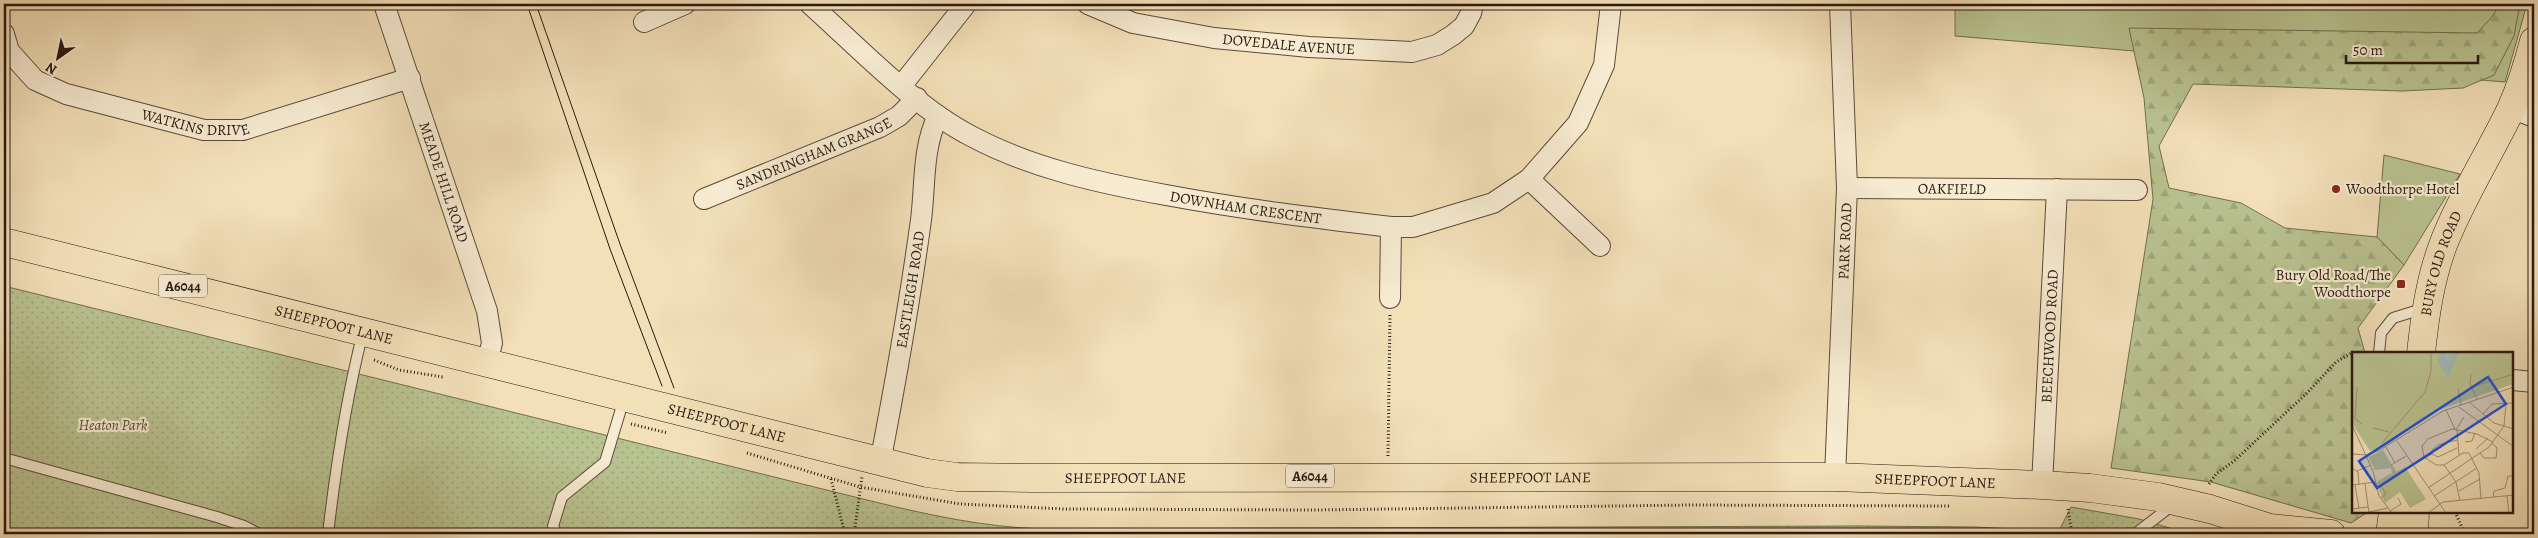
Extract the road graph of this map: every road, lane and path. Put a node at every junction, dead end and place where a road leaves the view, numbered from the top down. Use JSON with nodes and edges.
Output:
{"nodes":[{"id":1,"x":384,"y":4,"type":"edge"},
{"id":2,"x":685,"y":4,"type":"edge"},
{"id":3,"x":810,"y":4,"type":"edge"},
{"id":4,"x":966,"y":4,"type":"edge"},
{"id":5,"x":1088,"y":4,"type":"edge"},
{"id":6,"x":1473,"y":4,"type":"edge"},
{"id":7,"x":1611,"y":4,"type":"edge"},
{"id":8,"x":1624,"y":4,"type":"edge"},
{"id":9,"x":1840,"y":4,"type":"edge"},
{"id":10,"x":644,"y":22,"type":"dead end"},
{"id":11,"x":4,"y":34,"type":"edge"},
{"id":12,"x":2534,"y":41,"type":"edge"},
{"id":13,"x":410,"y":78,"type":"junction"},
{"id":14,"x":909,"y":92,"type":"junction"},
{"id":15,"x":2523,"y":112,"type":"edge"},
{"id":16,"x":938,"y":116,"type":"junction"},
{"id":17,"x":1529,"y":179,"type":"junction"},
{"id":18,"x":1847,"y":188,"type":"junction"},
{"id":19,"x":2057,"y":189,"type":"junction"},
{"id":20,"x":2137,"y":190,"type":"dead end"},
{"id":21,"x":704,"y":198,"type":"dead end"},
{"id":22,"x":1391,"y":227,"type":"junction"},
{"id":23,"x":4,"y":242,"type":"edge"},
{"id":24,"x":1600,"y":246,"type":"dead end"},
{"id":25,"x":1390,"y":298,"type":"joint"},
{"id":26,"x":2426,"y":308,"type":"junction"},
{"id":27,"x":363,"y":331,"type":"junction"},
{"id":28,"x":2379,"y":352,"type":"edge"},
{"id":29,"x":2421,"y":352,"type":"edge"},
{"id":30,"x":2352,"y":353,"type":"edge"},
{"id":31,"x":487,"y":362,"type":"junction"},
{"id":32,"x":2513,"y":380,"type":"edge"},
{"id":33,"x":2534,"y":382,"type":"edge"},
{"id":34,"x":624,"y":398,"type":"junction"},
{"id":35,"x":4,"y":458,"type":"edge"},
{"id":36,"x":873,"y":461,"type":"junction"},
{"id":37,"x":1387,"y":476,"type":"junction"},
{"id":38,"x":1834,"y":477,"type":"junction"},
{"id":39,"x":830,"y":478,"type":"dead end"},
{"id":40,"x":2209,"y":484,"type":"dead end"},
{"id":41,"x":2042,"y":485,"type":"junction"},
{"id":42,"x":2178,"y":501,"type":"junction"},
{"id":43,"x":2393,"y":513,"type":"edge"},
{"id":44,"x":2415,"y":513,"type":"edge"},
{"id":45,"x":2455,"y":513,"type":"edge"},
{"id":46,"x":2287,"y":532,"type":"edge"},
{"id":47,"x":259,"y":534,"type":"edge"},
{"id":48,"x":328,"y":534,"type":"edge"},
{"id":49,"x":557,"y":534,"type":"edge"},
{"id":50,"x":845,"y":534,"type":"edge"},
{"id":51,"x":854,"y":534,"type":"edge"},
{"id":52,"x":2135,"y":534,"type":"edge"},
{"id":53,"x":2331,"y":534,"type":"edge"},
{"id":54,"x":2390,"y":534,"type":"edge"},
{"id":55,"x":2414,"y":534,"type":"edge"},
{"id":56,"x":2465,"y":534,"type":"edge"}],
"edges":[{"from":1,"to":13,"type":"street","name":"MEADE HILL ROAD"},
{"from":2,"to":10,"type":"street"},
{"from":3,"to":14,"type":"street","name":"DOWNHAM CRESCENT"},
{"from":4,"to":14,"type":"street"},
{"from":5,"to":6,"type":"street","name":"DOVEDALE AVENUE"},
{"from":7,"to":8,"type":"street"},
{"from":7,"to":17,"type":"street","name":"DOWNHAM CRESCENT"},
{"from":9,"to":18,"type":"street","name":"PARK ROAD"},
{"from":11,"to":13,"type":"street","name":"WATKINS DRIVE"},
{"from":12,"to":15,"type":"main road","name":"BURY OLD ROAD"},
{"from":13,"to":31,"type":"street","name":"MEADE HILL ROAD"},
{"from":14,"to":16,"type":"street","name":"DOWNHAM CRESCENT"},
{"from":14,"to":21,"type":"street","name":"SANDRINGHAM GRANGE"},
{"from":15,"to":26,"type":"main road","name":"BURY OLD ROAD"},
{"from":16,"to":22,"type":"street","name":"DOWNHAM CRESCENT"},
{"from":16,"to":36,"type":"street","name":"EASTLEIGH ROAD"},
{"from":17,"to":22,"type":"street","name":"DOWNHAM CRESCENT"},
{"from":17,"to":24,"type":"street"},
{"from":18,"to":19,"type":"street","name":"OAKFIELD"},
{"from":18,"to":38,"type":"street","name":"PARK ROAD"},
{"from":19,"to":20,"type":"street","name":"OAKFIELD"},
{"from":19,"to":41,"type":"street","name":"BEECHWOOD ROAD"},
{"from":22,"to":25,"type":"street"},
{"from":23,"to":27,"type":"main road","name":"SHEEPFOOT LANE","number":"A6044"},
{"from":25,"to":37,"type":"path"},
{"from":26,"to":28,"type":"lane"},
{"from":26,"to":29,"type":"main road","name":"BURY OLD ROAD"},
{"from":27,"to":31,"type":"main road","name":"SHEEPFOOT LANE","number":"A6044"},
{"from":27,"to":48,"type":"lane"},
{"from":30,"to":40,"type":"path"},
{"from":31,"to":34,"type":"main road","name":"SHEEPFOOT LANE","number":"A6044"},
{"from":32,"to":33,"type":"street"},
{"from":34,"to":36,"type":"main road","name":"SHEEPFOOT LANE","number":"A6044"},
{"from":34,"to":49,"type":"lane"},
{"from":35,"to":47,"type":"lane"},
{"from":36,"to":37,"type":"main road","name":"SHEEPFOOT LANE","number":"A6044"},
{"from":36,"to":51,"type":"path"},
{"from":37,"to":38,"type":"main road","name":"SHEEPFOOT LANE","number":"A6044"},
{"from":38,"to":41,"type":"main road","name":"SHEEPFOOT LANE","number":"A6044"},
{"from":39,"to":50,"type":"path"},
{"from":41,"to":42,"type":"main road","name":"SHEEPFOOT LANE","number":"A6044"},
{"from":42,"to":46,"type":"main road","name":"SHEEPFOOT LANE","number":"A6044"},
{"from":42,"to":52,"type":"lane"},
{"from":43,"to":54,"type":"main road"},
{"from":44,"to":55,"type":"main road"},
{"from":45,"to":56,"type":"path"},
{"from":46,"to":53,"type":"main road","name":"SHEEPFOOT LANE","number":"A6044"}]}
